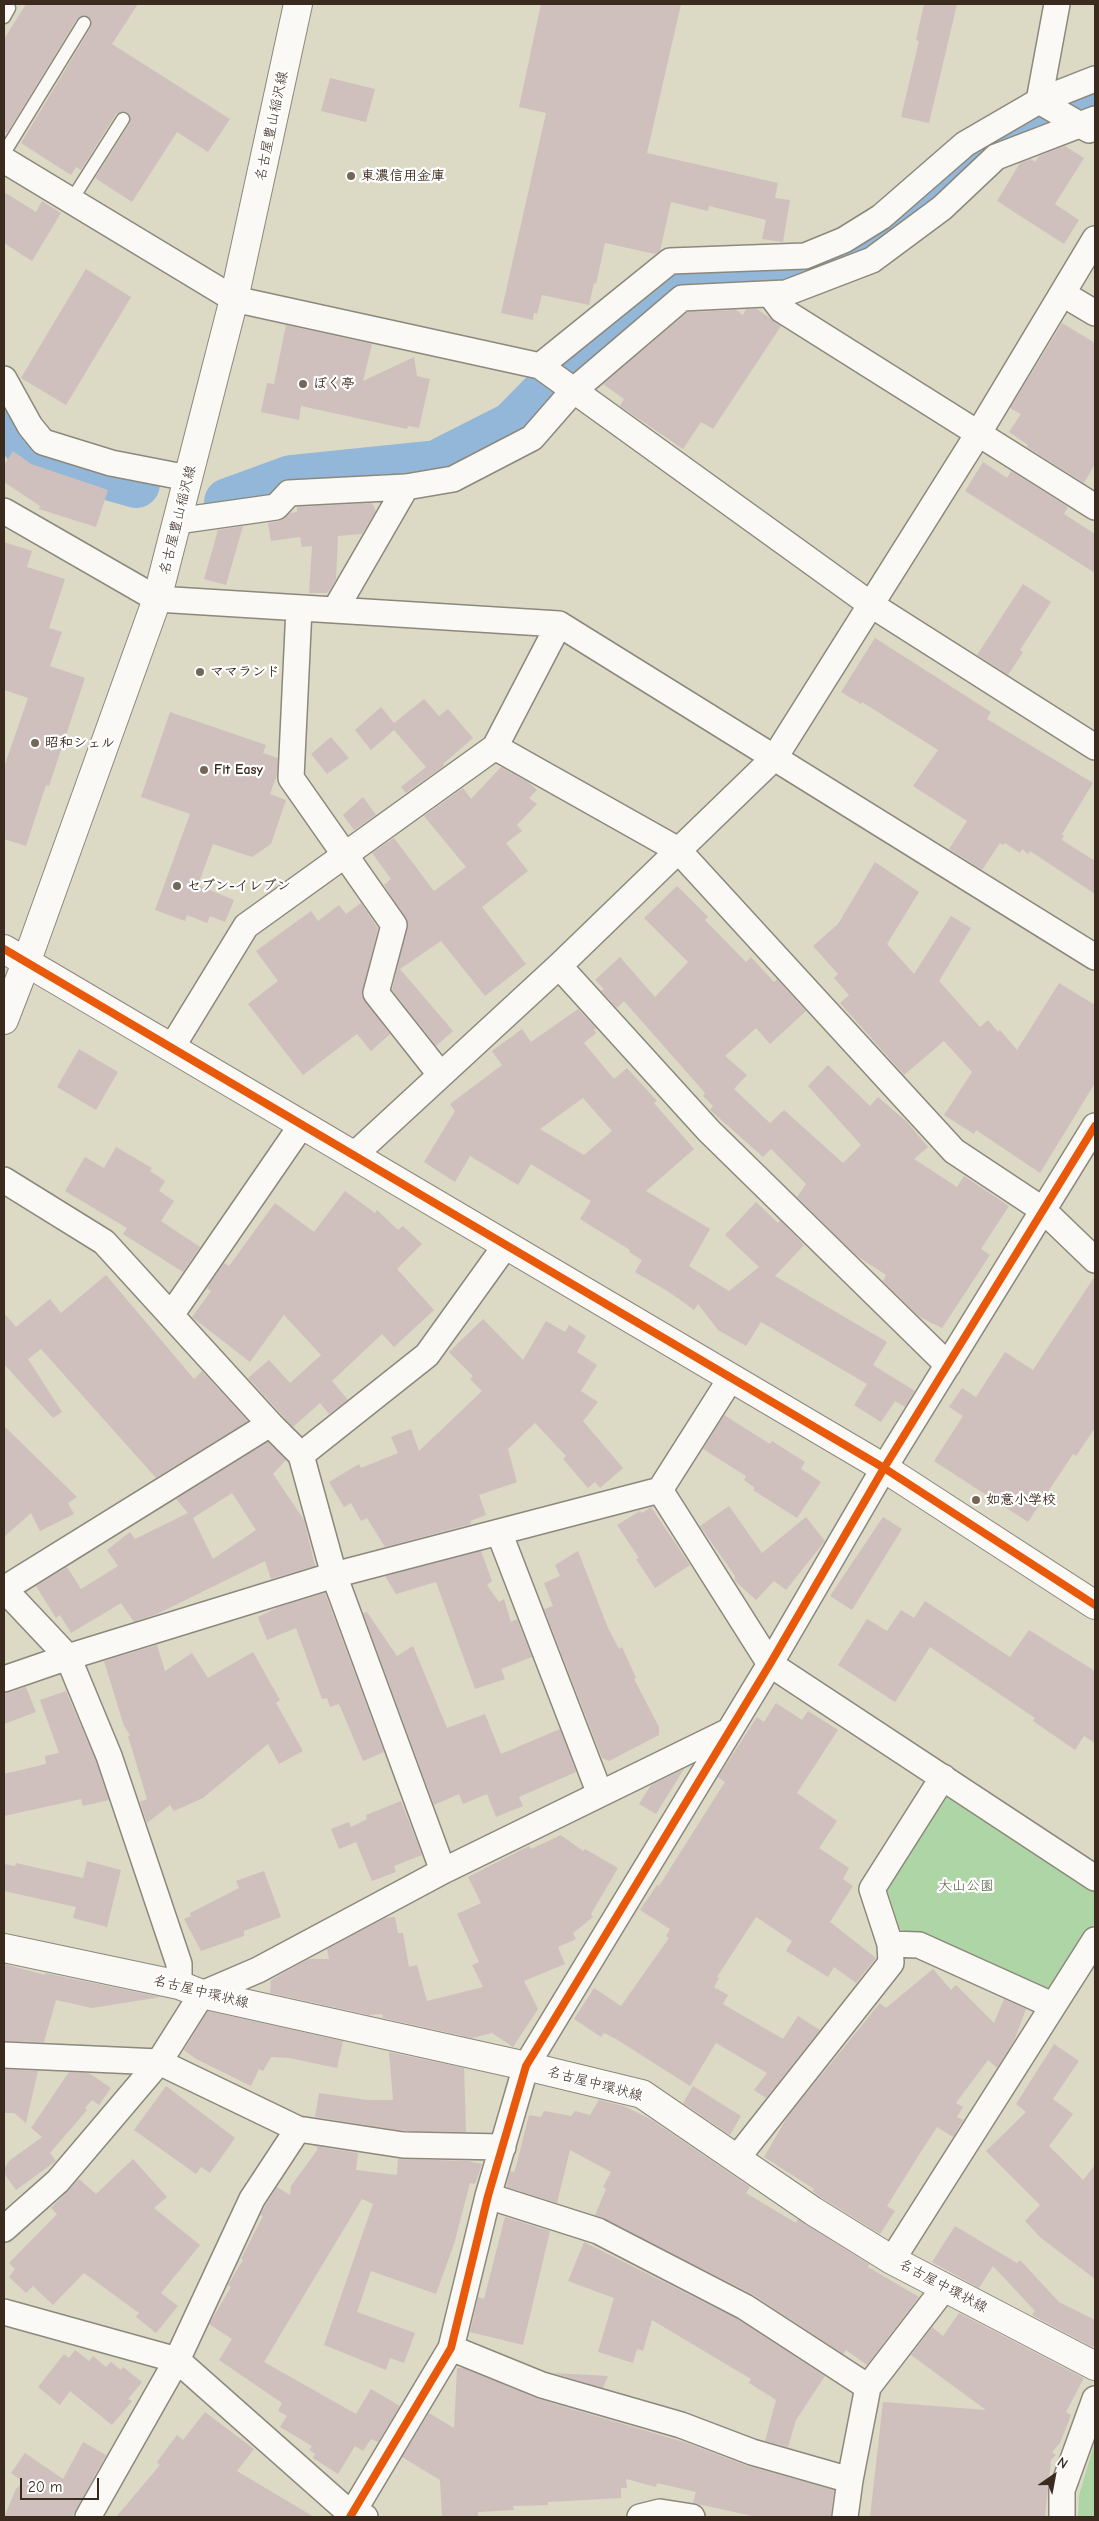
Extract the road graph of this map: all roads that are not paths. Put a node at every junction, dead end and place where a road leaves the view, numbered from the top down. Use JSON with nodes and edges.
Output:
{"nodes":[{"id":1,"x":298,"y":4,"type":"edge"},
{"id":2,"x":1057,"y":4,"type":"edge"},
{"id":3,"x":84,"y":23,"type":"dead end"},
{"id":4,"x":1095,"y":79,"type":"edge"},
{"id":5,"x":1071,"y":118,"type":"edge"},
{"id":6,"x":123,"y":119,"type":"dead end"},
{"id":7,"x":4,"y":153,"type":"edge"},
{"id":8,"x":4,"y":160,"type":"edge"},
{"id":9,"x":71,"y":201,"type":"junction"},
{"id":10,"x":1095,"y":239,"type":"edge"},
{"id":11,"x":770,"y":294,"type":"junction"},
{"id":12,"x":1063,"y":294,"type":"junction"},
{"id":13,"x":234,"y":299,"type":"junction"},
{"id":14,"x":1095,"y":313,"type":"edge"},
{"id":15,"x":4,"y":379,"type":"edge"},
{"id":16,"x":556,"y":379,"type":"junction"},
{"id":17,"x":978,"y":434,"type":"junction"},
{"id":18,"x":188,"y":478,"type":"junction"},
{"id":19,"x":406,"y":487,"type":"junction"},
{"id":20,"x":1095,"y":507,"type":"edge"},
{"id":21,"x":4,"y":511,"type":"edge"},
{"id":22,"x":177,"y":520,"type":"junction"},
{"id":23,"x":157,"y":600,"type":"junction"},
{"id":24,"x":870,"y":604,"type":"junction"},
{"id":25,"x":299,"y":608,"type":"junction"},
{"id":26,"x":335,"y":610,"type":"junction"},
{"id":27,"x":559,"y":624,"type":"junction"},
{"id":28,"x":495,"y":747,"type":"junction"},
{"id":29,"x":1095,"y":747,"type":"edge"},
{"id":30,"x":775,"y":757,"type":"junction"},
{"id":31,"x":678,"y":850,"type":"junction"},
{"id":32,"x":344,"y":856,"type":"junction"},
{"id":33,"x":15,"y":956,"type":"edge"},
{"id":34,"x":1095,"y":957,"type":"edge"},
{"id":35,"x":559,"y":966,"type":"junction"},
{"id":36,"x":4,"y":1020,"type":"edge"},
{"id":37,"x":172,"y":1048,"type":"junction"},
{"id":38,"x":440,"y":1074,"type":"junction"},
{"id":39,"x":301,"y":1126,"type":"junction"},
{"id":40,"x":1095,"y":1126,"type":"edge"},
{"id":41,"x":353,"y":1156,"type":"junction"},
{"id":42,"x":4,"y":1180,"type":"edge"},
{"id":43,"x":1043,"y":1210,"type":"junction"},
{"id":44,"x":506,"y":1245,"type":"junction"},
{"id":45,"x":1095,"y":1260,"type":"edge"},
{"id":46,"x":171,"y":1315,"type":"junction"},
{"id":47,"x":948,"y":1365,"type":"junction"},
{"id":48,"x":731,"y":1378,"type":"junction"},
{"id":49,"x":270,"y":1424,"type":"junction"},
{"id":50,"x":300,"y":1455,"type":"junction"},
{"id":51,"x":884,"y":1468,"type":"junction"},
{"id":52,"x":660,"y":1490,"type":"junction"},
{"id":53,"x":499,"y":1532,"type":"junction"},
{"id":54,"x":334,"y":1575,"type":"junction"},
{"id":55,"x":4,"y":1589,"type":"edge"},
{"id":56,"x":1095,"y":1605,"type":"edge"},
{"id":57,"x":68,"y":1657,"type":"junction"},
{"id":58,"x":770,"y":1664,"type":"junction"},
{"id":59,"x":4,"y":1679,"type":"edge"},
{"id":60,"x":728,"y":1731,"type":"junction"},
{"id":61,"x":943,"y":1777,"type":"junction"},
{"id":62,"x":600,"y":1794,"type":"junction"},
{"id":63,"x":442,"y":1871,"type":"junction"},
{"id":64,"x":1095,"y":1878,"type":"edge"},
{"id":65,"x":1095,"y":1940,"type":"edge"},
{"id":66,"x":890,"y":1944,"type":"junction"},
{"id":67,"x":4,"y":1948,"type":"edge"},
{"id":68,"x":191,"y":1990,"type":"junction"},
{"id":69,"x":1052,"y":2005,"type":"junction"},
{"id":70,"x":4,"y":2055,"type":"edge"},
{"id":71,"x":159,"y":2062,"type":"junction"},
{"id":72,"x":526,"y":2066,"type":"junction"},
{"id":73,"x":298,"y":2129,"type":"junction"},
{"id":74,"x":503,"y":2147,"type":"junction"},
{"id":75,"x":737,"y":2158,"type":"junction"},
{"id":76,"x":488,"y":2196,"type":"junction"},
{"id":77,"x":4,"y":2229,"type":"edge"},
{"id":78,"x":892,"y":2260,"type":"junction"},
{"id":79,"x":945,"y":2287,"type":"junction"},
{"id":80,"x":4,"y":2312,"type":"edge"},
{"id":81,"x":451,"y":2348,"type":"junction"},
{"id":82,"x":177,"y":2360,"type":"junction"},
{"id":83,"x":1095,"y":2366,"type":"edge"},
{"id":84,"x":868,"y":2387,"type":"junction"},
{"id":85,"x":1095,"y":2399,"type":"edge"},
{"id":86,"x":850,"y":2480,"type":"junction"},
{"id":87,"x":356,"y":2516,"type":"edge"},
{"id":88,"x":88,"y":2517,"type":"edge"},
{"id":89,"x":640,"y":2517,"type":"edge"},
{"id":90,"x":692,"y":2517,"type":"edge"},
{"id":91,"x":845,"y":2517,"type":"edge"},
{"id":92,"x":1062,"y":2517,"type":"edge"}],
"edges":[{"from":1,"to":13,"type":"main road","name":"名古屋豊山稲沢線"},
{"from":2,"to":5,"type":"street"},
{"from":3,"to":7,"type":"lane"},
{"from":4,"to":5,"type":"street"},
{"from":5,"to":11,"type":"street"},
{"from":5,"to":16,"type":"street"},
{"from":6,"to":9,"type":"lane"},
{"from":8,"to":9,"type":"street"},
{"from":9,"to":13,"type":"street"},
{"from":10,"to":12,"type":"street"},
{"from":11,"to":16,"type":"street"},
{"from":11,"to":17,"type":"street"},
{"from":12,"to":14,"type":"street"},
{"from":12,"to":17,"type":"street"},
{"from":13,"to":16,"type":"street"},
{"from":13,"to":18,"type":"main road","name":"名古屋豊山稲沢線"},
{"from":15,"to":18,"type":"street"},
{"from":16,"to":19,"type":"street"},
{"from":16,"to":24,"type":"street"},
{"from":17,"to":20,"type":"street"},
{"from":17,"to":24,"type":"street"},
{"from":18,"to":22,"type":"main road","name":"名古屋豊山稲沢線"},
{"from":19,"to":22,"type":"street"},
{"from":19,"to":26,"type":"street"},
{"from":21,"to":23,"type":"street"},
{"from":22,"to":23,"type":"main road","name":"名古屋豊山稲沢線"},
{"from":23,"to":25,"type":"street"},
{"from":23,"to":33,"type":"main road","name":"名古屋豊山稲沢線"},
{"from":24,"to":29,"type":"street"},
{"from":24,"to":30,"type":"street"},
{"from":25,"to":26,"type":"street"},
{"from":25,"to":32,"type":"street"},
{"from":26,"to":27,"type":"street"},
{"from":27,"to":28,"type":"street"},
{"from":27,"to":30,"type":"street"},
{"from":28,"to":31,"type":"street"},
{"from":28,"to":32,"type":"street"},
{"from":30,"to":31,"type":"street"},
{"from":30,"to":34,"type":"street"},
{"from":31,"to":35,"type":"street"},
{"from":31,"to":43,"type":"street"},
{"from":32,"to":37,"type":"street"},
{"from":32,"to":38,"type":"street"},
{"from":33,"to":36,"type":"main road","name":"名古屋豊山稲沢線"},
{"from":33,"to":37,"type":"main road"},
{"from":35,"to":38,"type":"street"},
{"from":35,"to":47,"type":"street"},
{"from":37,"to":39,"type":"main road"},
{"from":38,"to":41,"type":"street"},
{"from":39,"to":41,"type":"main road"},
{"from":39,"to":46,"type":"street"},
{"from":40,"to":43,"type":"street"},
{"from":41,"to":44,"type":"main road"},
{"from":42,"to":46,"type":"street"},
{"from":43,"to":45,"type":"street"},
{"from":43,"to":47,"type":"street"},
{"from":44,"to":48,"type":"main road"},
{"from":44,"to":50,"type":"street"},
{"from":46,"to":49,"type":"street"},
{"from":47,"to":51,"type":"street"},
{"from":48,"to":51,"type":"main road"},
{"from":48,"to":52,"type":"street"},
{"from":49,"to":50,"type":"street"},
{"from":49,"to":55,"type":"street"},
{"from":50,"to":54,"type":"street"},
{"from":51,"to":56,"type":"main road"},
{"from":51,"to":58,"type":"street"},
{"from":52,"to":53,"type":"street"},
{"from":52,"to":58,"type":"street"},
{"from":53,"to":54,"type":"street"},
{"from":53,"to":62,"type":"street"},
{"from":54,"to":57,"type":"street"},
{"from":54,"to":63,"type":"street"},
{"from":55,"to":57,"type":"street"},
{"from":57,"to":59,"type":"street"},
{"from":57,"to":68,"type":"street"},
{"from":58,"to":60,"type":"street"},
{"from":58,"to":61,"type":"street"},
{"from":60,"to":62,"type":"street"},
{"from":60,"to":72,"type":"street"},
{"from":61,"to":64,"type":"street"},
{"from":61,"to":66,"type":"street"},
{"from":62,"to":63,"type":"street"},
{"from":63,"to":68,"type":"street"},
{"from":65,"to":69,"type":"street"},
{"from":66,"to":69,"type":"street"},
{"from":66,"to":75,"type":"street"},
{"from":67,"to":68,"type":"main road","name":"名古屋中環状線"},
{"from":68,"to":71,"type":"street"},
{"from":68,"to":72,"type":"main road","name":"名古屋中環状線"},
{"from":69,"to":78,"type":"street"},
{"from":70,"to":71,"type":"street"},
{"from":71,"to":73,"type":"street"},
{"from":71,"to":77,"type":"street"},
{"from":72,"to":74,"type":"street"},
{"from":72,"to":75,"type":"main road","name":"名古屋中環状線"},
{"from":73,"to":74,"type":"street"},
{"from":73,"to":82,"type":"street"},
{"from":74,"to":76,"type":"street"},
{"from":75,"to":78,"type":"main road","name":"名古屋中環状線"},
{"from":76,"to":81,"type":"street"},
{"from":76,"to":84,"type":"street"},
{"from":78,"to":79,"type":"main road","name":"名古屋中環状線"},
{"from":79,"to":83,"type":"main road","name":"名古屋中環状線"},
{"from":79,"to":84,"type":"street"},
{"from":80,"to":82,"type":"street"},
{"from":81,"to":86,"type":"street"},
{"from":81,"to":87,"type":"street"},
{"from":82,"to":87,"type":"street"},
{"from":82,"to":88,"type":"street"},
{"from":84,"to":86,"type":"street"},
{"from":85,"to":92,"type":"street"},
{"from":86,"to":91,"type":"street"},
{"from":89,"to":90,"type":"street"}]}
